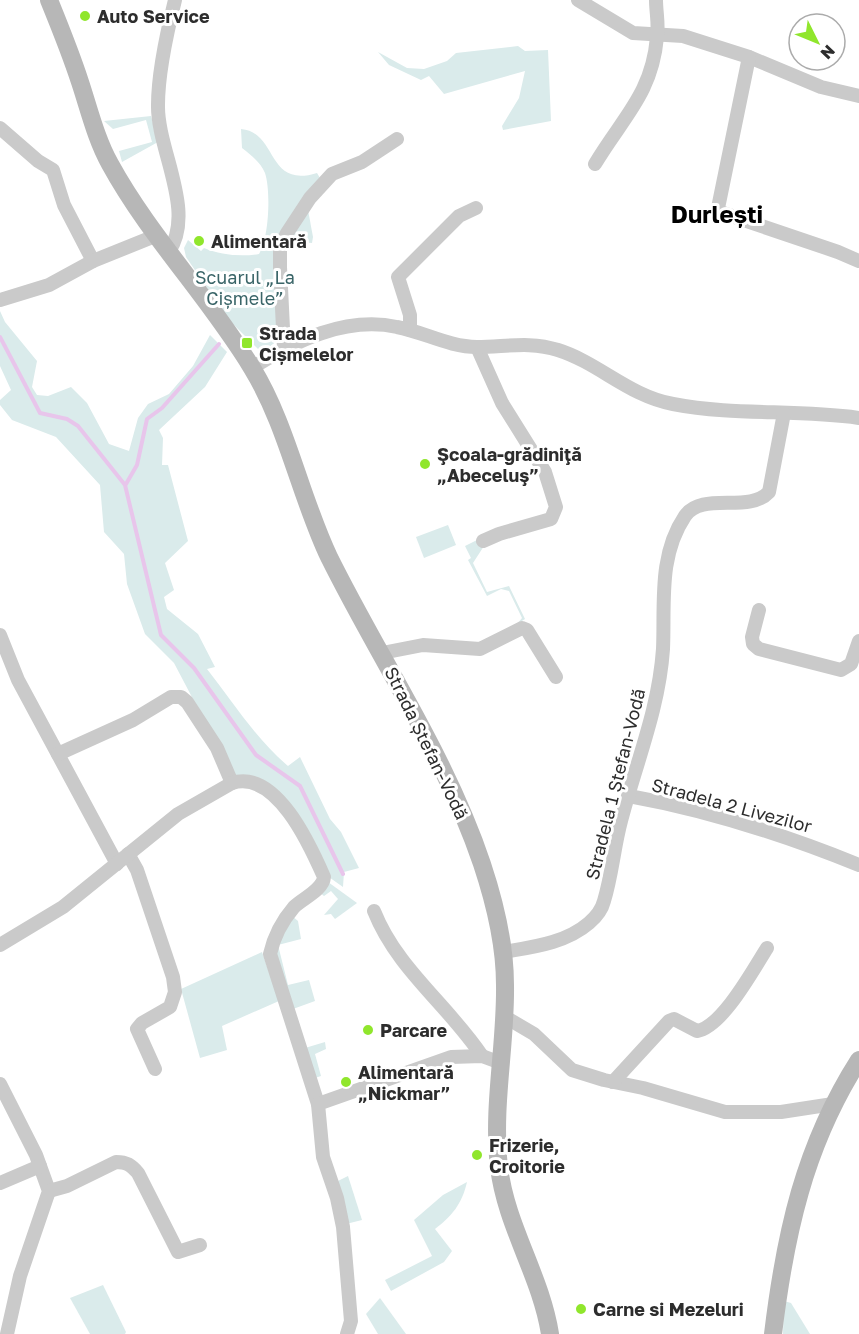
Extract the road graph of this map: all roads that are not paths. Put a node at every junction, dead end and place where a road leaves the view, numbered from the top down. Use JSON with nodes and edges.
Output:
{"nodes":[{"id":1,"x":49,"y":0,"type":"edge"},
{"id":2,"x":175,"y":0,"type":"edge"},
{"id":3,"x":578,"y":0,"type":"edge"},
{"id":4,"x":656,"y":0,"type":"edge"},
{"id":5,"x":658,"y":34,"type":"junction"},
{"id":6,"x":749,"y":57,"type":"junction"},
{"id":7,"x":859,"y":96,"type":"edge"},
{"id":8,"x":0,"y":128,"type":"edge"},
{"id":9,"x":397,"y":139,"type":"dead end"},
{"id":10,"x":596,"y":164,"type":"dead end"},
{"id":11,"x":476,"y":208,"type":"dead end"},
{"id":12,"x":155,"y":236,"type":"junction"},
{"id":13,"x":168,"y":253,"type":"junction"},
{"id":14,"x":93,"y":261,"type":"junction"},
{"id":15,"x":859,"y":261,"type":"edge"},
{"id":16,"x":0,"y":300,"type":"edge"},
{"id":17,"x":410,"y":330,"type":"junction"},
{"id":18,"x":477,"y":347,"type":"junction"},
{"id":19,"x":284,"y":349,"type":"junction"},
{"id":20,"x":252,"y":368,"type":"junction"},
{"id":21,"x":784,"y":413,"type":"junction"},
{"id":22,"x":859,"y":418,"type":"edge"},
{"id":23,"x":483,"y":541,"type":"dead end"},
{"id":24,"x":759,"y":610,"type":"dead end"},
{"id":25,"x":0,"y":635,"type":"edge"},
{"id":26,"x":859,"y":641,"type":"edge"},
{"id":27,"x":382,"y":653,"type":"junction"},
{"id":28,"x":556,"y":677,"type":"dead end"},
{"id":29,"x":58,"y":754,"type":"junction"},
{"id":30,"x":232,"y":783,"type":"junction"},
{"id":31,"x":629,"y":796,"type":"junction"},
{"id":32,"x":128,"y":854,"type":"junction"},
{"id":33,"x":117,"y":864,"type":"junction"},
{"id":34,"x":859,"y":865,"type":"edge"},
{"id":35,"x":374,"y":911,"type":"dead end"},
{"id":36,"x":0,"y":945,"type":"edge"},
{"id":37,"x":767,"y":948,"type":"dead end"},
{"id":38,"x":504,"y":952,"type":"junction"},
{"id":39,"x":505,"y":1017,"type":"junction"},
{"id":40,"x":482,"y":1056,"type":"junction"},
{"id":41,"x":859,"y":1060,"type":"edge"},
{"id":42,"x":501,"y":1063,"type":"junction"},
{"id":43,"x":155,"y":1069,"type":"dead end"},
{"id":44,"x":613,"y":1082,"type":"junction"},
{"id":45,"x":0,"y":1084,"type":"edge"},
{"id":46,"x":318,"y":1104,"type":"junction"},
{"id":47,"x":833,"y":1104,"type":"junction"},
{"id":48,"x":40,"y":1166,"type":"junction"},
{"id":49,"x":0,"y":1183,"type":"edge"},
{"id":50,"x":49,"y":1191,"type":"junction"},
{"id":51,"x":200,"y":1245,"type":"dead end"},
{"id":52,"x":7,"y":1334,"type":"edge"},
{"id":53,"x":347,"y":1334,"type":"edge"},
{"id":54,"x":550,"y":1334,"type":"edge"},
{"id":55,"x":773,"y":1334,"type":"edge"}],
"edges":[{"from":1,"to":12,"type":"street","name":"Strada Ștefan-Vodă"},
{"from":2,"to":13,"type":"street"},
{"from":3,"to":5,"type":"street"},
{"from":4,"to":5,"type":"street"},
{"from":5,"to":6,"type":"street"},
{"from":5,"to":10,"type":"street"},
{"from":6,"to":7,"type":"street"},
{"from":6,"to":15,"type":"street"},
{"from":8,"to":14,"type":"street"},
{"from":9,"to":19,"type":"street"},
{"from":11,"to":17,"type":"street"},
{"from":12,"to":13,"type":"street","name":"Strada Ștefan-Vodă"},
{"from":12,"to":14,"type":"street"},
{"from":13,"to":20,"type":"street","name":"Strada Ștefan-Vodă"},
{"from":14,"to":16,"type":"street"},
{"from":17,"to":18,"type":"street"},
{"from":17,"to":19,"type":"street"},
{"from":18,"to":21,"type":"street"},
{"from":18,"to":23,"type":"street"},
{"from":19,"to":20,"type":"street"},
{"from":20,"to":27,"type":"street","name":"Strada Ștefan-Vodă"},
{"from":21,"to":22,"type":"street"},
{"from":21,"to":31,"type":"street","name":"Stradela 1 Ștefan-Vodă"},
{"from":24,"to":26,"type":"street"},
{"from":25,"to":29,"type":"street"},
{"from":27,"to":28,"type":"street"},
{"from":27,"to":38,"type":"street","name":"Strada Ștefan-Vodă"},
{"from":29,"to":30,"type":"street"},
{"from":29,"to":33,"type":"street"},
{"from":30,"to":32,"type":"street"},
{"from":30,"to":46,"type":"street"},
{"from":31,"to":34,"type":"street","name":"Stradela 2 Livezilor"},
{"from":31,"to":38,"type":"street","name":"Stradela 1 Ștefan-Vodă"},
{"from":32,"to":33,"type":"street"},
{"from":32,"to":43,"type":"street"},
{"from":33,"to":36,"type":"street"},
{"from":35,"to":40,"type":"street"},
{"from":37,"to":44,"type":"street"},
{"from":38,"to":39,"type":"street","name":"Strada Ștefan-Vodă"},
{"from":39,"to":42,"type":"street","name":"Strada Ștefan-Vodă"},
{"from":39,"to":44,"type":"street"},
{"from":40,"to":42,"type":"street"},
{"from":40,"to":46,"type":"street"},
{"from":41,"to":47,"type":"street"},
{"from":42,"to":54,"type":"street","name":"Strada Ștefan-Vodă"},
{"from":44,"to":47,"type":"street"},
{"from":45,"to":48,"type":"street"},
{"from":46,"to":53,"type":"street"},
{"from":47,"to":55,"type":"street"},
{"from":48,"to":49,"type":"street"},
{"from":48,"to":50,"type":"street"},
{"from":50,"to":51,"type":"street"},
{"from":50,"to":52,"type":"street"}]}
